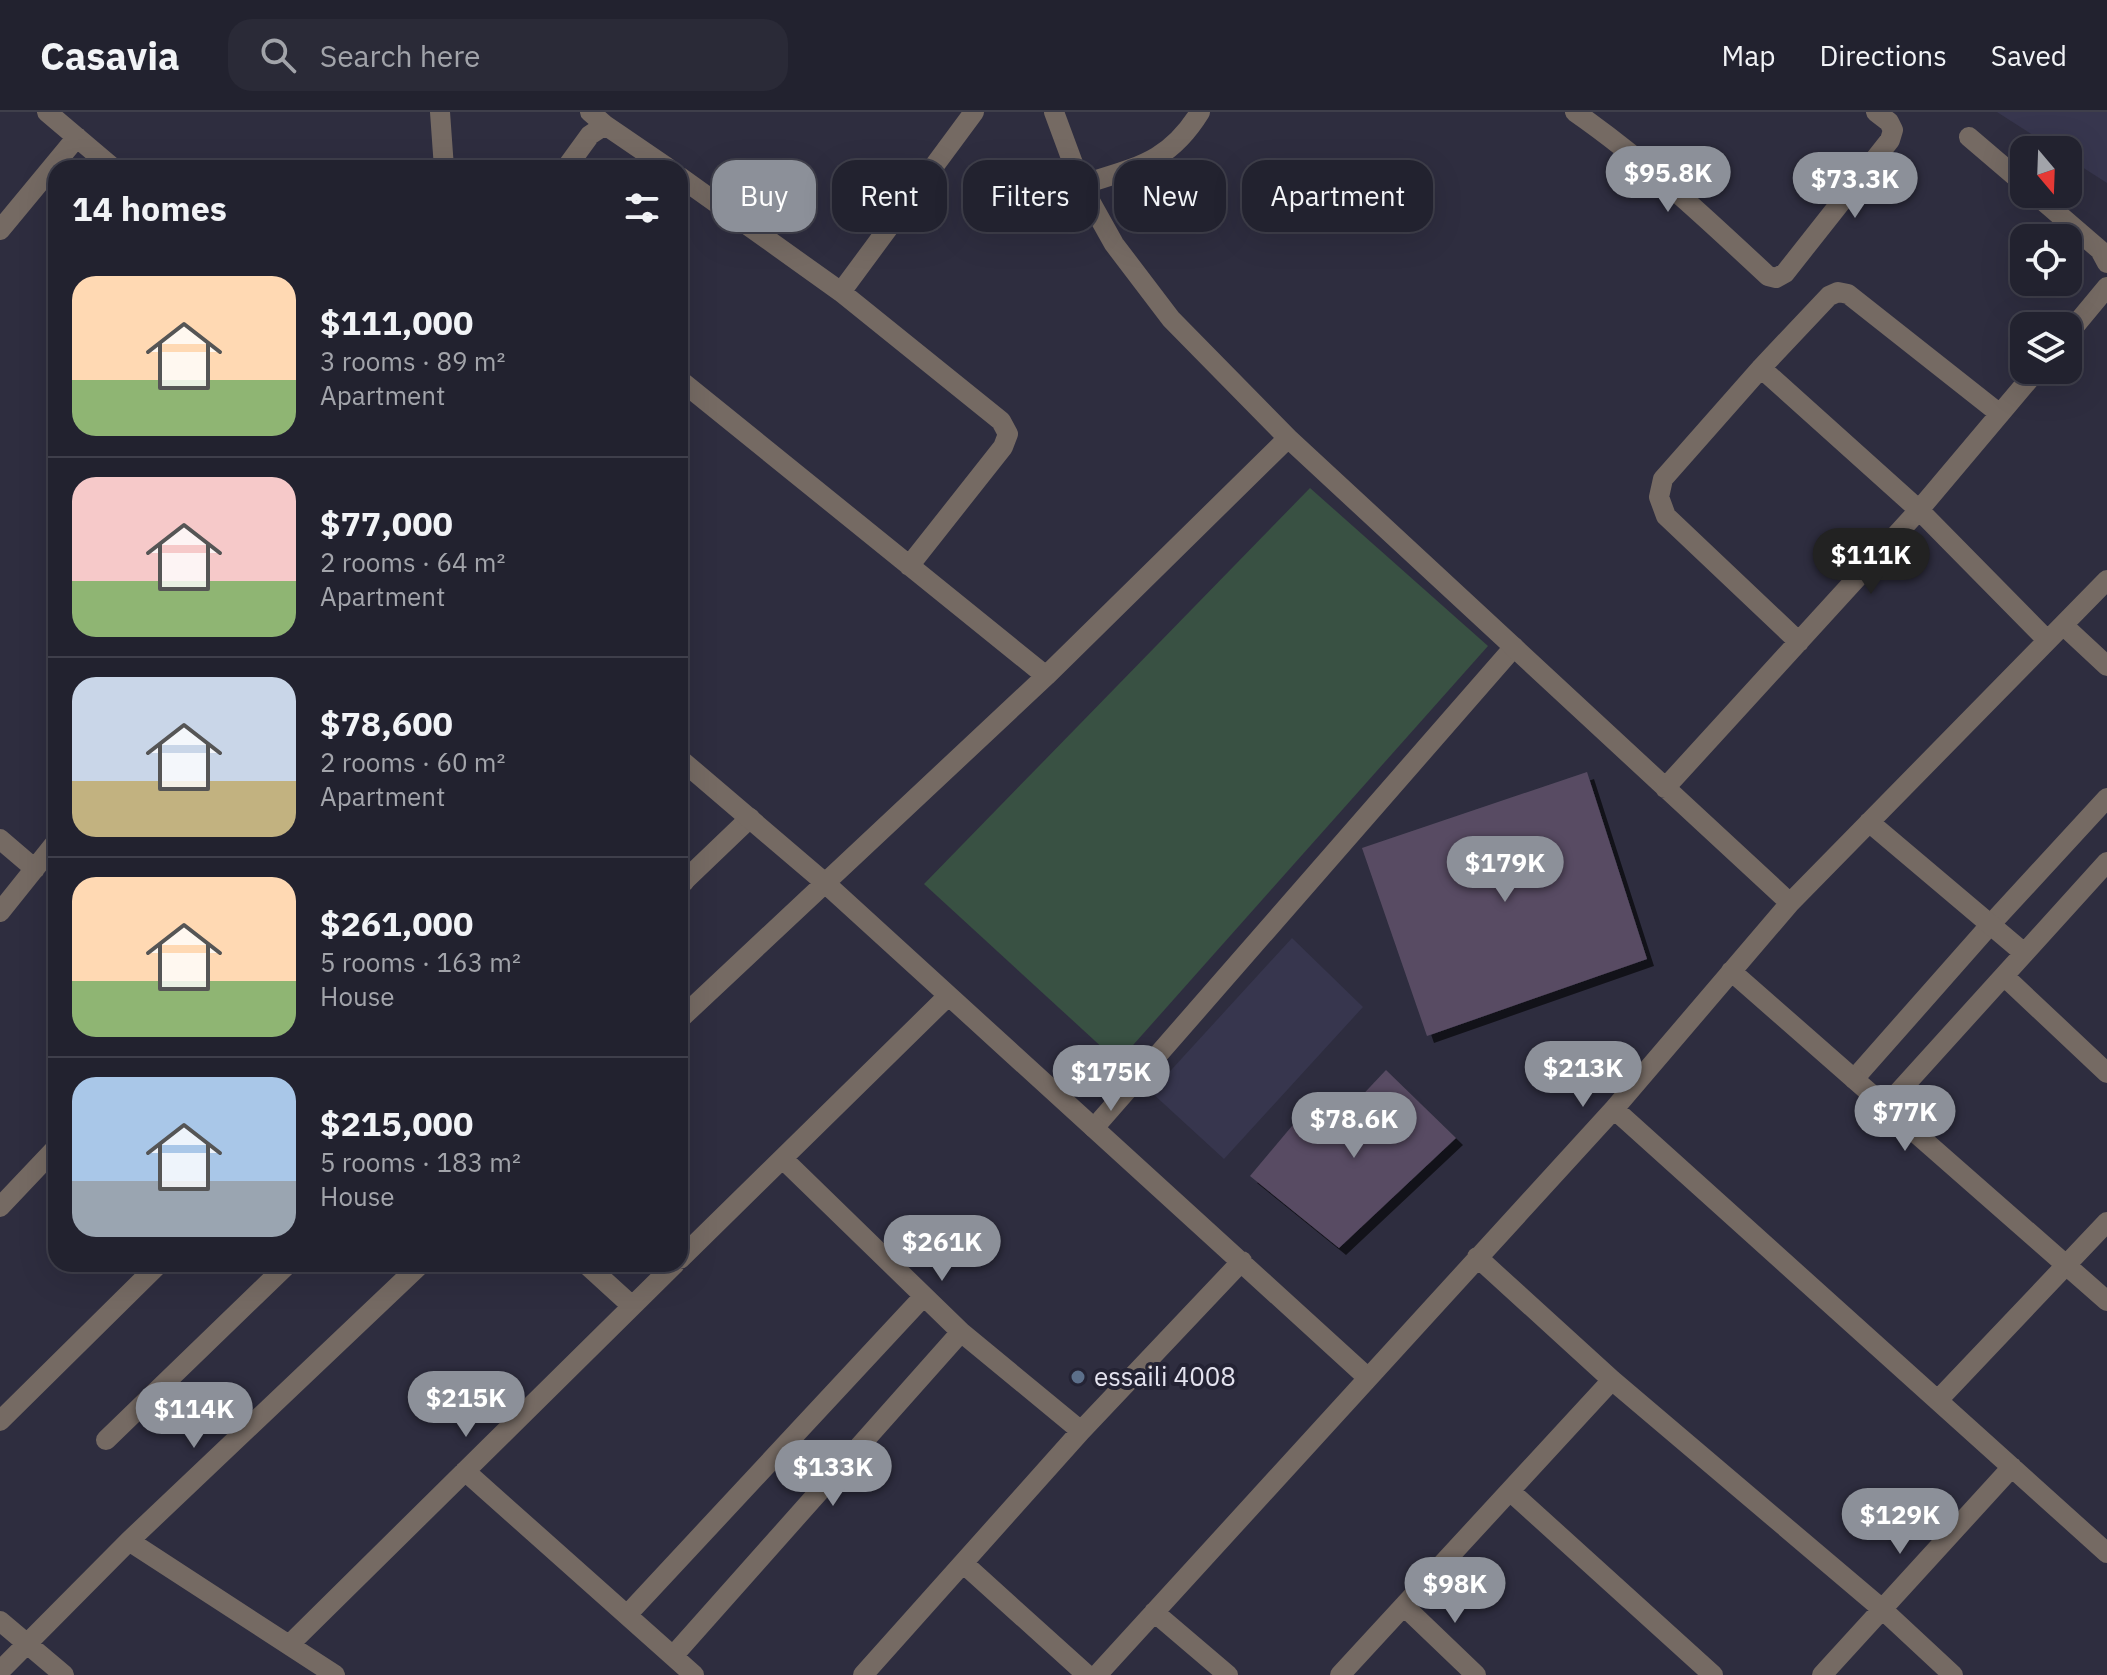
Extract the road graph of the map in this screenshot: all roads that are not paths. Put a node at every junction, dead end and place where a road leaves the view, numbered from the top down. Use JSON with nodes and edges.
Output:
{"nodes":[{"id":1,"x":47,"y":112,"type":"edge"},
{"id":2,"x":440,"y":112,"type":"edge"},
{"id":3,"x":974,"y":112,"type":"edge"},
{"id":4,"x":1054,"y":112,"type":"edge"},
{"id":5,"x":1200,"y":112,"type":"edge"},
{"id":6,"x":1575,"y":112,"type":"edge"},
{"id":7,"x":1876,"y":112,"type":"edge"},
{"id":8,"x":598,"y":119,"type":"edge"},
{"id":9,"x":77,"y":137,"type":"junction"},
{"id":10,"x":1969,"y":137,"type":"dead end"},
{"id":11,"x":58,"y":160,"type":"edge"},
{"id":12,"x":104,"y":160,"type":"edge"},
{"id":13,"x":443,"y":160,"type":"edge"},
{"id":14,"x":572,"y":160,"type":"edge"},
{"id":15,"x":657,"y":160,"type":"edge"},
{"id":16,"x":1072,"y":160,"type":"edge"},
{"id":17,"x":48,"y":172,"type":"edge"},
{"id":18,"x":2010,"y":172,"type":"edge"},
{"id":19,"x":1098,"y":179,"type":"edge"},
{"id":20,"x":688,"y":183,"type":"edge"},
{"id":21,"x":2051,"y":208,"type":"edge"},
{"id":22,"x":1098,"y":215,"type":"edge"},
{"id":23,"x":0,"y":230,"type":"edge"},
{"id":24,"x":2107,"y":263,"type":"edge"},
{"id":25,"x":2107,"y":287,"type":"edge"},
{"id":26,"x":841,"y":292,"type":"junction"},
{"id":27,"x":2082,"y":317,"type":"edge"},
{"id":28,"x":1761,"y":368,"type":"junction"},
{"id":29,"x":2025,"y":384,"type":"edge"},
{"id":30,"x":688,"y":386,"type":"edge"},
{"id":31,"x":2000,"y":414,"type":"junction"},
{"id":32,"x":1288,"y":438,"type":"junction"},
{"id":33,"x":1919,"y":510,"type":"junction"},
{"id":34,"x":909,"y":566,"type":"junction"},
{"id":35,"x":2107,"y":580,"type":"edge"},
{"id":36,"x":2063,"y":625,"type":"junction"},
{"id":37,"x":2047,"y":640,"type":"junction"},
{"id":38,"x":1799,"y":642,"type":"junction"},
{"id":39,"x":1514,"y":647,"type":"junction"},
{"id":40,"x":2107,"y":666,"type":"edge"},
{"id":41,"x":1046,"y":676,"type":"junction"},
{"id":42,"x":688,"y":766,"type":"edge"},
{"id":43,"x":1665,"y":788,"type":"junction"},
{"id":44,"x":2107,"y":798,"type":"edge"},
{"id":45,"x":750,"y":818,"type":"junction"},
{"id":46,"x":1869,"y":822,"type":"junction"},
{"id":47,"x":0,"y":839,"type":"edge"},
{"id":48,"x":48,"y":852,"type":"edge"},
{"id":49,"x":2107,"y":862,"type":"edge"},
{"id":50,"x":35,"y":869,"type":"junction"},
{"id":51,"x":688,"y":876,"type":"edge"},
{"id":52,"x":824,"y":882,"type":"junction"},
{"id":53,"x":1790,"y":903,"type":"junction"},
{"id":54,"x":0,"y":912,"type":"edge"},
{"id":55,"x":1990,"y":925,"type":"junction"},
{"id":56,"x":2024,"y":953,"type":"junction"},
{"id":57,"x":1731,"y":971,"type":"junction"},
{"id":58,"x":2004,"y":976,"type":"junction"},
{"id":59,"x":948,"y":996,"type":"junction"},
{"id":60,"x":688,"y":1011,"type":"edge"},
{"id":61,"x":2107,"y":1073,"type":"edge"},
{"id":62,"x":1854,"y":1079,"type":"junction"},
{"id":63,"x":1885,"y":1107,"type":"junction"},
{"id":64,"x":1614,"y":1109,"type":"junction"},
{"id":65,"x":1094,"y":1128,"type":"junction"},
{"id":66,"x":48,"y":1156,"type":"edge"},
{"id":67,"x":783,"y":1159,"type":"junction"},
{"id":68,"x":0,"y":1207,"type":"edge"},
{"id":69,"x":2107,"y":1222,"type":"edge"},
{"id":70,"x":688,"y":1251,"type":"edge"},
{"id":71,"x":1477,"y":1257,"type":"junction"},
{"id":72,"x":1242,"y":1261,"type":"junction"},
{"id":73,"x":2067,"y":1266,"type":"junction"},
{"id":74,"x":151,"y":1272,"type":"edge"},
{"id":75,"x":280,"y":1272,"type":"edge"},
{"id":76,"x":413,"y":1272,"type":"edge"},
{"id":77,"x":595,"y":1272,"type":"edge"},
{"id":78,"x":667,"y":1272,"type":"edge"},
{"id":79,"x":924,"y":1296,"type":"junction"},
{"id":80,"x":2107,"y":1301,"type":"edge"},
{"id":81,"x":632,"y":1306,"type":"junction"},
{"id":82,"x":961,"y":1332,"type":"junction"},
{"id":83,"x":1367,"y":1377,"type":"junction"},
{"id":84,"x":1612,"y":1380,"type":"junction"},
{"id":85,"x":1939,"y":1399,"type":"junction"},
{"id":86,"x":0,"y":1421,"type":"edge"},
{"id":87,"x":1081,"y":1431,"type":"junction"},
{"id":88,"x":106,"y":1440,"type":"dead end"},
{"id":89,"x":2012,"y":1467,"type":"junction"},
{"id":90,"x":465,"y":1471,"type":"junction"},
{"id":91,"x":1510,"y":1491,"type":"junction"},
{"id":92,"x":129,"y":1541,"type":"junction"},
{"id":93,"x":2107,"y":1553,"type":"edge"},
{"id":94,"x":963,"y":1563,"type":"junction"},
{"id":95,"x":1404,"y":1606,"type":"junction"},
{"id":96,"x":1882,"y":1609,"type":"junction"},
{"id":97,"x":1154,"y":1612,"type":"junction"},
{"id":98,"x":627,"y":1615,"type":"junction"},
{"id":99,"x":0,"y":1621,"type":"edge"},
{"id":100,"x":26,"y":1645,"type":"junction"},
{"id":101,"x":289,"y":1645,"type":"junction"},
{"id":102,"x":673,"y":1656,"type":"junction"},
{"id":103,"x":0,"y":1671,"type":"edge"},
{"id":104,"x":64,"y":1675,"type":"edge"},
{"id":105,"x":335,"y":1675,"type":"edge"},
{"id":106,"x":694,"y":1675,"type":"edge"},
{"id":107,"x":863,"y":1675,"type":"edge"},
{"id":108,"x":1087,"y":1675,"type":"edge"},
{"id":109,"x":1097,"y":1675,"type":"edge"},
{"id":110,"x":1228,"y":1675,"type":"edge"},
{"id":111,"x":1340,"y":1675,"type":"edge"},
{"id":112,"x":1476,"y":1675,"type":"edge"},
{"id":113,"x":1713,"y":1675,"type":"edge"},
{"id":114,"x":1822,"y":1675,"type":"edge"},
{"id":115,"x":1953,"y":1675,"type":"edge"}],
"edges":[{"from":1,"to":9,"type":"street"},
{"from":2,"to":13,"type":"street"},
{"from":3,"to":26,"type":"street"},
{"from":4,"to":16,"type":"street"},
{"from":5,"to":19,"type":"street"},
{"from":6,"to":7,"type":"street"},
{"from":8,"to":14,"type":"street"},
{"from":8,"to":15,"type":"street"},
{"from":9,"to":11,"type":"street"},
{"from":9,"to":12,"type":"street"},
{"from":10,"to":18,"type":"street"},
{"from":17,"to":23,"type":"street"},
{"from":20,"to":26,"type":"street"},
{"from":21,"to":24,"type":"street"},
{"from":22,"to":32,"type":"street"},
{"from":25,"to":27,"type":"street"},
{"from":26,"to":34,"type":"street"},
{"from":28,"to":31,"type":"street"},
{"from":28,"to":33,"type":"street"},
{"from":28,"to":38,"type":"street"},
{"from":29,"to":31,"type":"street"},
{"from":30,"to":34,"type":"street"},
{"from":31,"to":33,"type":"street"},
{"from":32,"to":39,"type":"street"},
{"from":32,"to":41,"type":"street"},
{"from":33,"to":37,"type":"street"},
{"from":33,"to":38,"type":"street"},
{"from":34,"to":41,"type":"street"},
{"from":35,"to":36,"type":"street"},
{"from":36,"to":37,"type":"street"},
{"from":36,"to":40,"type":"street"},
{"from":37,"to":46,"type":"street"},
{"from":38,"to":43,"type":"street"},
{"from":39,"to":43,"type":"street"},
{"from":39,"to":65,"type":"street"},
{"from":41,"to":52,"type":"street"},
{"from":42,"to":45,"type":"street"},
{"from":43,"to":53,"type":"street"},
{"from":44,"to":55,"type":"street"},
{"from":45,"to":51,"type":"street"},
{"from":45,"to":52,"type":"street"},
{"from":46,"to":53,"type":"street"},
{"from":46,"to":55,"type":"street"},
{"from":47,"to":50,"type":"street"},
{"from":48,"to":50,"type":"street"},
{"from":49,"to":56,"type":"street"},
{"from":50,"to":54,"type":"street"},
{"from":52,"to":59,"type":"street"},
{"from":52,"to":60,"type":"street"},
{"from":53,"to":57,"type":"street"},
{"from":55,"to":56,"type":"street"},
{"from":55,"to":62,"type":"street"},
{"from":56,"to":58,"type":"street"},
{"from":57,"to":62,"type":"street"},
{"from":57,"to":64,"type":"street"},
{"from":58,"to":61,"type":"street"},
{"from":58,"to":63,"type":"street"},
{"from":59,"to":65,"type":"street"},
{"from":59,"to":67,"type":"street"},
{"from":62,"to":63,"type":"street"},
{"from":63,"to":73,"type":"street"},
{"from":64,"to":71,"type":"street"},
{"from":64,"to":85,"type":"street"},
{"from":65,"to":72,"type":"street"},
{"from":66,"to":68,"type":"street"},
{"from":67,"to":70,"type":"street"},
{"from":67,"to":79,"type":"street"},
{"from":69,"to":73,"type":"street"},
{"from":71,"to":83,"type":"street"},
{"from":71,"to":84,"type":"street"},
{"from":72,"to":83,"type":"street"},
{"from":72,"to":87,"type":"street"},
{"from":73,"to":80,"type":"street"},
{"from":73,"to":85,"type":"street"},
{"from":74,"to":86,"type":"street"},
{"from":75,"to":88,"type":"street"},
{"from":76,"to":92,"type":"street"},
{"from":77,"to":81,"type":"street"},
{"from":78,"to":81,"type":"street"},
{"from":79,"to":82,"type":"street"},
{"from":79,"to":98,"type":"street"},
{"from":81,"to":90,"type":"street"},
{"from":82,"to":87,"type":"street"},
{"from":82,"to":102,"type":"street"},
{"from":83,"to":97,"type":"street"},
{"from":84,"to":91,"type":"street"},
{"from":84,"to":96,"type":"street"},
{"from":85,"to":89,"type":"street"},
{"from":87,"to":94,"type":"street"},
{"from":89,"to":93,"type":"street"},
{"from":89,"to":96,"type":"street"},
{"from":90,"to":98,"type":"street"},
{"from":90,"to":101,"type":"street"},
{"from":91,"to":95,"type":"street"},
{"from":91,"to":113,"type":"street"},
{"from":92,"to":100,"type":"street"},
{"from":92,"to":101,"type":"street"},
{"from":94,"to":107,"type":"street"},
{"from":94,"to":108,"type":"street"},
{"from":95,"to":111,"type":"street"},
{"from":95,"to":112,"type":"street"},
{"from":96,"to":114,"type":"street"},
{"from":96,"to":115,"type":"street"},
{"from":97,"to":109,"type":"street"},
{"from":97,"to":110,"type":"street"},
{"from":98,"to":102,"type":"street"},
{"from":99,"to":100,"type":"street"},
{"from":100,"to":103,"type":"street"},
{"from":100,"to":104,"type":"street"},
{"from":101,"to":105,"type":"street"},
{"from":102,"to":106,"type":"street"}]}
